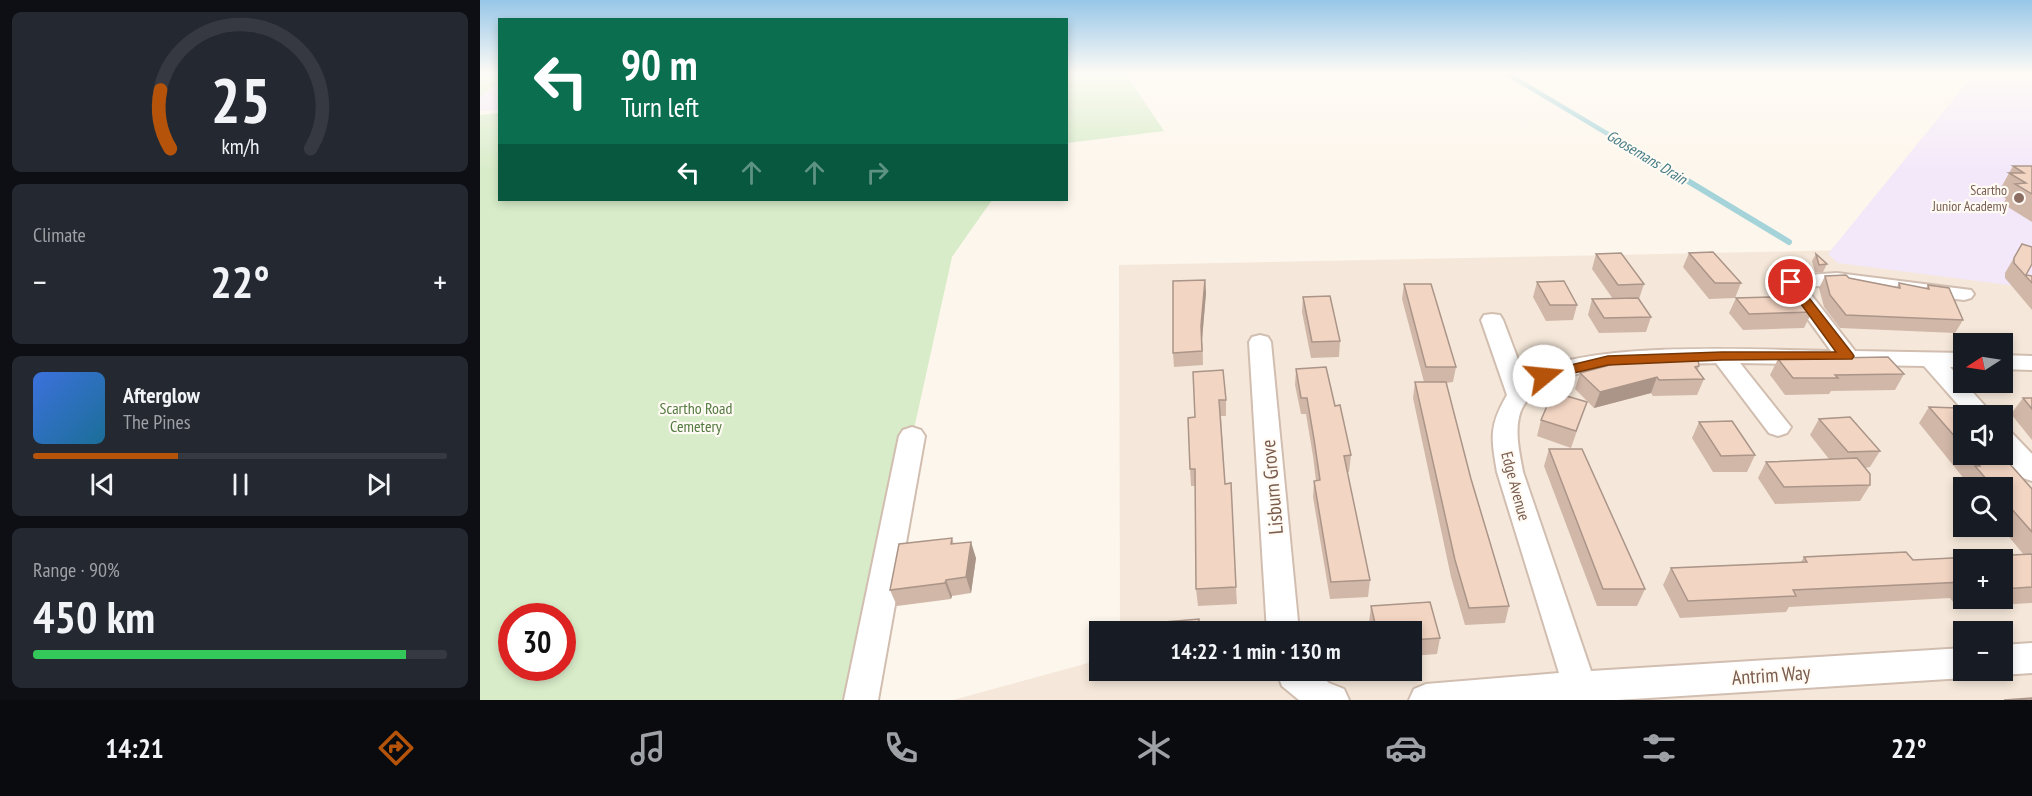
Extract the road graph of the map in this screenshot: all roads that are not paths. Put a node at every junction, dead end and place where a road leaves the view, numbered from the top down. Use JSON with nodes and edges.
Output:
{"nodes":[{"id":1,"x":1964,"y":294,"type":"dead end"},
{"id":2,"x":1492,"y":320,"type":"dead end"},
{"id":3,"x":1260,"y":342,"type":"dead end"},
{"id":4,"x":1722,"y":356,"type":"junction"},
{"id":5,"x":1847,"y":356,"type":"junction"},
{"id":6,"x":1929,"y":358,"type":"junction"},
{"id":7,"x":1953,"y":359,"type":"edge"},
{"id":8,"x":2013,"y":362,"type":"edge"},
{"id":9,"x":2032,"y":363,"type":"edge"},
{"id":10,"x":1519,"y":395,"type":"junction"},
{"id":11,"x":1972,"y":405,"type":"edge"},
{"id":12,"x":1778,"y":427,"type":"dead end"},
{"id":13,"x":912,"y":435,"type":"dead end"},
{"id":14,"x":2013,"y":450,"type":"edge"},
{"id":15,"x":2032,"y":471,"type":"edge"},
{"id":16,"x":1282,"y":621,"type":"edge"},
{"id":17,"x":2032,"y":658,"type":"edge"},
{"id":18,"x":2013,"y":659,"type":"edge"},
{"id":19,"x":1953,"y":664,"type":"edge"},
{"id":20,"x":1301,"y":681,"type":"edge"},
{"id":21,"x":1581,"y":694,"type":"edge"},
{"id":22,"x":861,"y":700,"type":"edge"},
{"id":23,"x":1332,"y":700,"type":"edge"},
{"id":24,"x":1426,"y":700,"type":"edge"}],
"edges":[{"from":1,"to":5,"type":"street"},
{"from":2,"to":10,"type":"street"},
{"from":3,"to":16,"type":"street","name":"Lisburn Grove"},
{"from":4,"to":5,"type":"street","name":"Edge Avenue"},
{"from":4,"to":10,"type":"street","name":"Edge Avenue"},
{"from":4,"to":12,"type":"street"},
{"from":5,"to":6,"type":"street","name":"Edge Avenue"},
{"from":6,"to":7,"type":"street","name":"Edge Avenue"},
{"from":6,"to":11,"type":"street"},
{"from":8,"to":9,"type":"street"},
{"from":10,"to":21,"type":"street","name":"Edge Avenue"},
{"from":13,"to":22,"type":"street"},
{"from":14,"to":15,"type":"street"},
{"from":17,"to":18,"type":"street"},
{"from":19,"to":21,"type":"street","name":"Antrim Way"},
{"from":20,"to":23,"type":"street"},
{"from":21,"to":24,"type":"street"}]}
